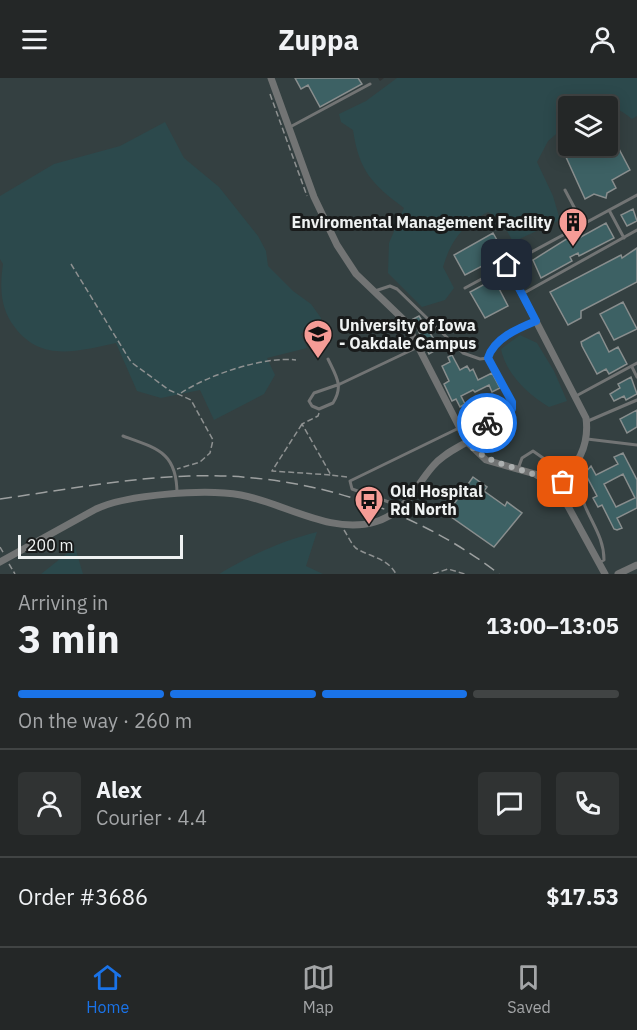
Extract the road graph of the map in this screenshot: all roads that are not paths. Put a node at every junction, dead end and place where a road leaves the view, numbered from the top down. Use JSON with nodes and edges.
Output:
{"nodes":[{"id":1,"x":271,"y":78,"type":"edge"},
{"id":2,"x":370,"y":84,"type":"dead end"},
{"id":3,"x":288,"y":128,"type":"junction"},
{"id":4,"x":565,"y":189,"type":"dead end"},
{"id":5,"x":637,"y":197,"type":"edge"},
{"id":6,"x":609,"y":210,"type":"junction"},
{"id":7,"x":583,"y":224,"type":"junction"},
{"id":8,"x":637,"y":230,"type":"edge"},
{"id":9,"x":624,"y":238,"type":"junction"},
{"id":10,"x":507,"y":265,"type":"junction"},
{"id":11,"x":465,"y":288,"type":"dead end"},
{"id":12,"x":375,"y":291,"type":"junction"},
{"id":13,"x":522,"y":294,"type":"junction"},
{"id":14,"x":536,"y":321,"type":"junction"},
{"id":15,"x":419,"y":346,"type":"junction"},
{"id":16,"x":488,"y":358,"type":"junction"},
{"id":17,"x":328,"y":359,"type":"dead end"},
{"id":18,"x":637,"y":363,"type":"edge"},
{"id":19,"x":632,"y":366,"type":"junction"},
{"id":20,"x":637,"y":377,"type":"edge"},
{"id":21,"x":340,"y":384,"type":"junction"},
{"id":22,"x":576,"y":396,"type":"junction"},
{"id":23,"x":637,"y":400,"type":"edge"},
{"id":24,"x":586,"y":422,"type":"junction"},
{"id":25,"x":459,"y":428,"type":"junction"},
{"id":26,"x":123,"y":436,"type":"dead end"},
{"id":27,"x":465,"y":439,"type":"junction"},
{"id":28,"x":587,"y":439,"type":"junction"},
{"id":29,"x":637,"y":445,"type":"edge"},
{"id":30,"x":518,"y":469,"type":"junction"},
{"id":31,"x":571,"y":472,"type":"junction"},
{"id":32,"x":543,"y":477,"type":"junction"},
{"id":33,"x":558,"y":488,"type":"junction"},
{"id":34,"x":177,"y":495,"type":"junction"},
{"id":35,"x":401,"y":507,"type":"junction"},
{"id":36,"x":0,"y":562,"type":"edge"},
{"id":37,"x":599,"y":564,"type":"junction"},
{"id":38,"x":637,"y":566,"type":"edge"},
{"id":39,"x":605,"y":574,"type":"edge"},
{"id":40,"x":618,"y":574,"type":"edge"}],
"edges":[{"from":1,"to":3,"type":"street"},
{"from":2,"to":3,"type":"lane"},
{"from":3,"to":12,"type":"street"},
{"from":4,"to":7,"type":"lane"},
{"from":5,"to":6,"type":"lane"},
{"from":6,"to":7,"type":"lane"},
{"from":6,"to":9,"type":"lane"},
{"from":7,"to":10,"type":"lane"},
{"from":8,"to":9,"type":"lane"},
{"from":9,"to":13,"type":"lane"},
{"from":10,"to":11,"type":"lane"},
{"from":10,"to":13,"type":"street"},
{"from":12,"to":15,"type":"street"},
{"from":12,"to":16,"type":"lane"},
{"from":13,"to":14,"type":"street"},
{"from":14,"to":16,"type":"lane"},
{"from":14,"to":22,"type":"street"},
{"from":15,"to":21,"type":"lane"},
{"from":15,"to":25,"type":"street"},
{"from":16,"to":27,"type":"lane"},
{"from":17,"to":21,"type":"lane"},
{"from":18,"to":19,"type":"lane"},
{"from":19,"to":20,"type":"lane"},
{"from":19,"to":22,"type":"lane"},
{"from":21,"to":21,"type":"lane"},
{"from":22,"to":24,"type":"street"},
{"from":23,"to":24,"type":"lane"},
{"from":24,"to":28,"type":"street"},
{"from":25,"to":27,"type":"street"},
{"from":25,"to":35,"type":"lane"},
{"from":26,"to":34,"type":"lane"},
{"from":27,"to":30,"type":"street"},
{"from":27,"to":35,"type":"street"},
{"from":28,"to":29,"type":"lane"},
{"from":28,"to":31,"type":"street"},
{"from":30,"to":32,"type":"street"},
{"from":30,"to":32,"type":"lane"},
{"from":31,"to":33,"type":"street"},
{"from":31,"to":37,"type":"lane"},
{"from":32,"to":33,"type":"street"},
{"from":33,"to":37,"type":"street"},
{"from":34,"to":35,"type":"street"},
{"from":34,"to":36,"type":"street"},
{"from":37,"to":39,"type":"street"},
{"from":38,"to":40,"type":"street"}]}
